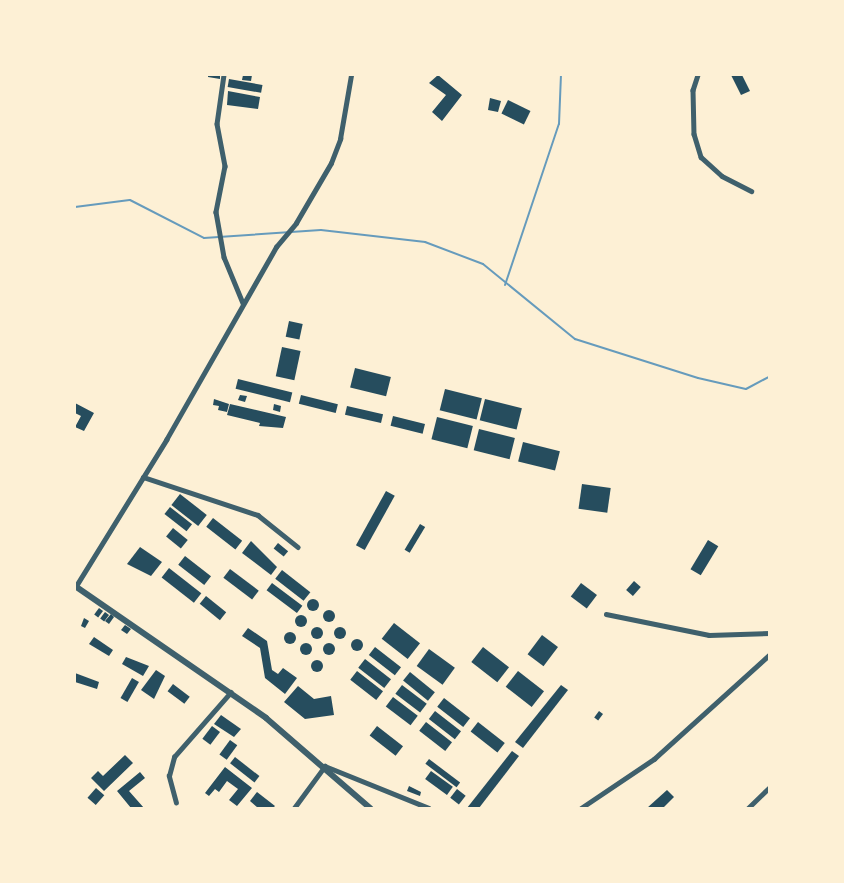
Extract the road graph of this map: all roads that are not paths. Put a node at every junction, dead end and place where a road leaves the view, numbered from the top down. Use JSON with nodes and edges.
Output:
{"nodes":[{"id":1,"x":224,"y":75,"type":"edge"},
{"id":2,"x":351,"y":75,"type":"edge"},
{"id":3,"x":698,"y":75,"type":"edge"},
{"id":4,"x":751,"y":191,"type":"dead end"},
{"id":5,"x":243,"y":303,"type":"junction"},
{"id":6,"x":143,"y":477,"type":"junction"},
{"id":7,"x":298,"y":547,"type":"dead end"},
{"id":8,"x":75,"y":586,"type":"edge"},
{"id":9,"x":606,"y":614,"type":"dead end"},
{"id":10,"x":769,"y":633,"type":"edge"},
{"id":11,"x":769,"y":655,"type":"edge"},
{"id":12,"x":231,"y":692,"type":"junction"},
{"id":13,"x":325,"y":765,"type":"junction"},
{"id":14,"x":769,"y":788,"type":"edge"},
{"id":15,"x":176,"y":804,"type":"dead end"},
{"id":16,"x":294,"y":808,"type":"edge"},
{"id":17,"x":370,"y":808,"type":"edge"},
{"id":18,"x":429,"y":808,"type":"edge"},
{"id":19,"x":581,"y":808,"type":"edge"},
{"id":20,"x":748,"y":808,"type":"edge"}],
"edges":[{"from":1,"to":5,"type":"street"},
{"from":2,"to":5,"type":"street"},
{"from":3,"to":4,"type":"street"},
{"from":5,"to":6,"type":"street"},
{"from":6,"to":7,"type":"street"},
{"from":6,"to":8,"type":"street"},
{"from":8,"to":12,"type":"street"},
{"from":9,"to":10,"type":"street"},
{"from":11,"to":19,"type":"street"},
{"from":12,"to":13,"type":"street"},
{"from":12,"to":15,"type":"street"},
{"from":13,"to":16,"type":"street"},
{"from":13,"to":17,"type":"street"},
{"from":13,"to":18,"type":"street"},
{"from":14,"to":20,"type":"street"}]}
